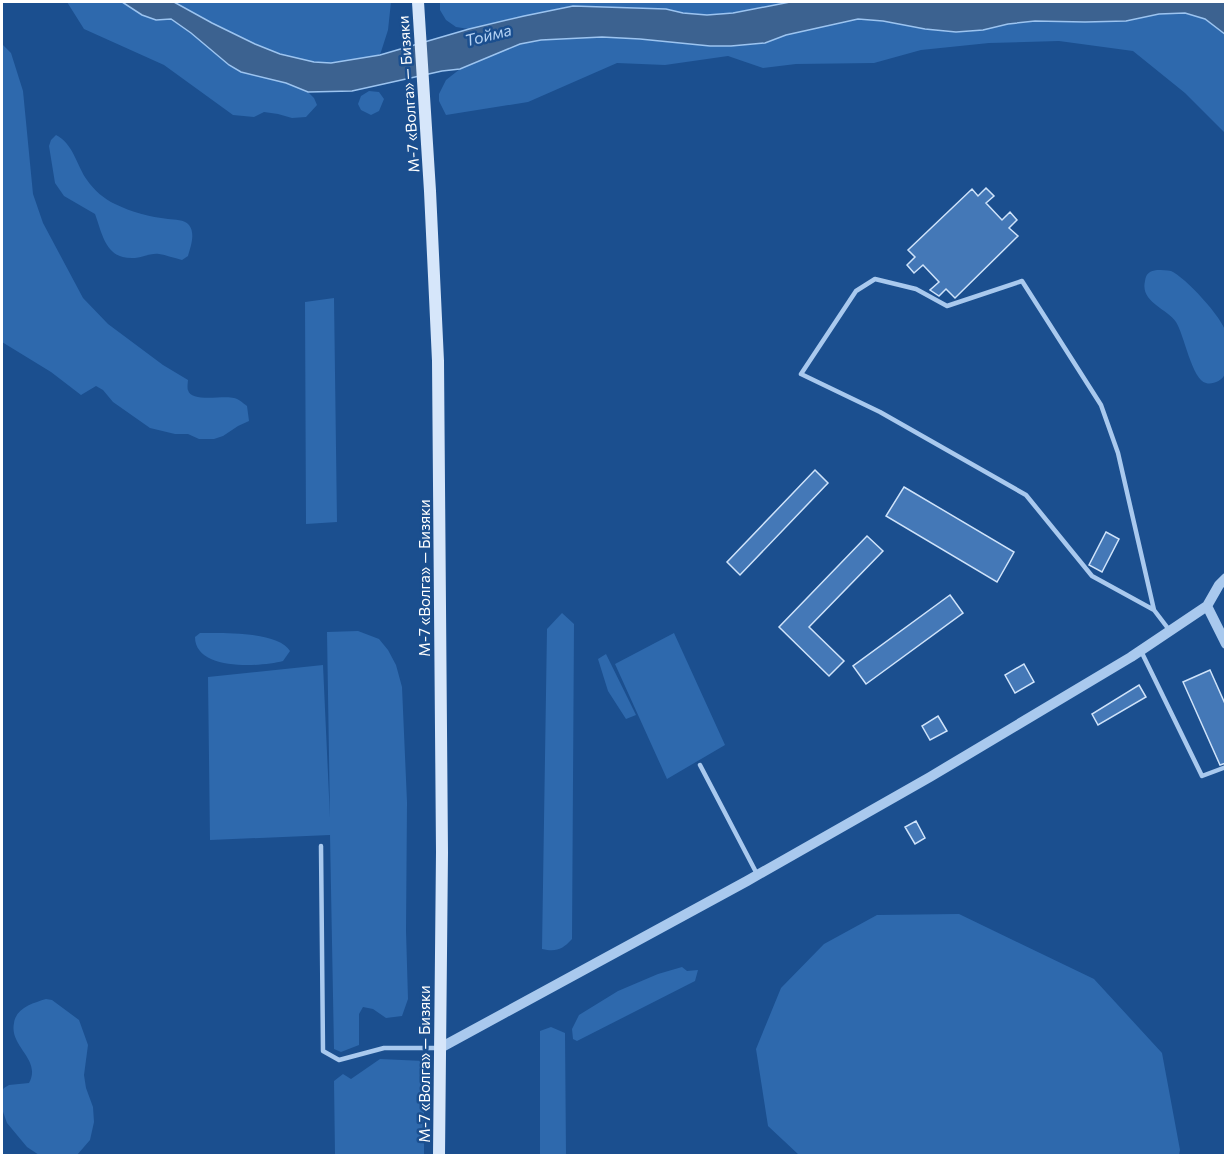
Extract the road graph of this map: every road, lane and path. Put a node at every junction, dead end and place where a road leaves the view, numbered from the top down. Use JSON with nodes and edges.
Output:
{"nodes":[{"id":1,"x":418,"y":2,"type":"edge"},
{"id":2,"x":1226,"y":578,"type":"edge"},
{"id":3,"x":1207,"y":606,"type":"junction"},
{"id":4,"x":1154,"y":610,"type":"junction"},
{"id":5,"x":1170,"y":631,"type":"junction"},
{"id":6,"x":1226,"y":644,"type":"edge"},
{"id":7,"x":1141,"y":651,"type":"junction"},
{"id":8,"x":700,"y":765,"type":"dead end"},
{"id":9,"x":1226,"y":766,"type":"edge"},
{"id":10,"x":321,"y":846,"type":"dead end"},
{"id":11,"x":757,"y":874,"type":"junction"},
{"id":12,"x":440,"y":1048,"type":"junction"},
{"id":13,"x":439,"y":1155,"type":"edge"}],
"edges":[{"from":1,"to":12,"type":"main road","name":"М-7 «Волга» — Бизяки"},
{"from":2,"to":3,"type":"street"},
{"from":3,"to":5,"type":"street"},
{"from":3,"to":6,"type":"street"},
{"from":4,"to":4,"type":"lane"},
{"from":4,"to":5,"type":"lane"},
{"from":5,"to":7,"type":"street"},
{"from":7,"to":9,"type":"lane"},
{"from":7,"to":11,"type":"street"},
{"from":8,"to":11,"type":"lane"},
{"from":10,"to":12,"type":"lane"},
{"from":11,"to":12,"type":"street"},
{"from":12,"to":13,"type":"main road","name":"М-7 «Волга» — Бизяки"}]}
